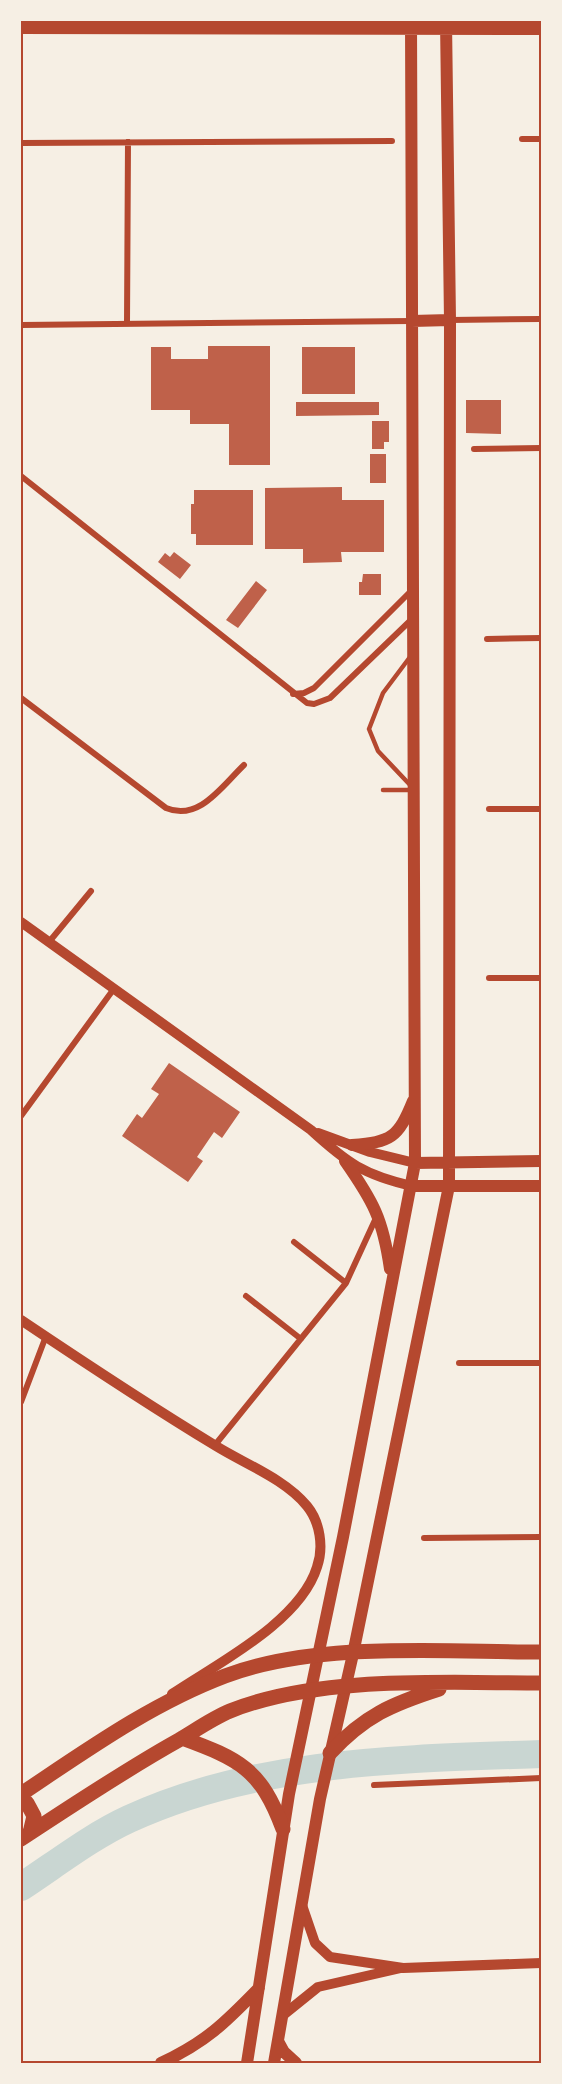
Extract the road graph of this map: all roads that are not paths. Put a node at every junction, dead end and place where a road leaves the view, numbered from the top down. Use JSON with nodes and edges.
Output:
{"nodes":[{"id":1,"x":411,"y":26,"type":"edge"},
{"id":2,"x":446,"y":26,"type":"edge"},
{"id":3,"x":21,"y":28,"type":"edge"},
{"id":4,"x":541,"y":29,"type":"edge"},
{"id":5,"x":522,"y":139,"type":"dead end"},
{"id":6,"x":541,"y":139,"type":"edge"},
{"id":7,"x":392,"y":141,"type":"dead end"},
{"id":8,"x":128,"y":142,"type":"junction"},
{"id":9,"x":21,"y":143,"type":"edge"},
{"id":10,"x":541,"y":319,"type":"edge"},
{"id":11,"x":450,"y":320,"type":"junction"},
{"id":12,"x":412,"y":321,"type":"junction"},
{"id":13,"x":127,"y":324,"type":"junction"},
{"id":14,"x":21,"y":325,"type":"edge"},
{"id":15,"x":541,"y":448,"type":"edge"},
{"id":16,"x":474,"y":449,"type":"dead end"},
{"id":17,"x":21,"y":476,"type":"edge"},
{"id":18,"x":413,"y":588,"type":"junction"},
{"id":19,"x":413,"y":617,"type":"junction"},
{"id":20,"x":541,"y":638,"type":"edge"},
{"id":21,"x":487,"y":639,"type":"dead end"},
{"id":22,"x":414,"y":653,"type":"junction"},
{"id":23,"x":292,"y":694,"type":"junction"},
{"id":24,"x":21,"y":698,"type":"edge"},
{"id":25,"x":244,"y":765,"type":"dead end"},
{"id":26,"x":383,"y":790,"type":"dead end"},
{"id":27,"x":414,"y":790,"type":"junction"},
{"id":28,"x":489,"y":809,"type":"dead end"},
{"id":29,"x":541,"y":809,"type":"edge"},
{"id":30,"x":91,"y":891,"type":"dead end"},
{"id":31,"x":21,"y":922,"type":"edge"},
{"id":32,"x":48,"y":943,"type":"junction"},
{"id":33,"x":489,"y":978,"type":"dead end"},
{"id":34,"x":541,"y":978,"type":"edge"},
{"id":35,"x":113,"y":990,"type":"junction"},
{"id":36,"x":415,"y":1094,"type":"junction"},
{"id":37,"x":21,"y":1116,"type":"edge"},
{"id":38,"x":311,"y":1130,"type":"junction"},
{"id":39,"x":352,"y":1145,"type":"junction"},
{"id":40,"x":345,"y":1161,"type":"junction"},
{"id":41,"x":541,"y":1161,"type":"edge"},
{"id":42,"x":451,"y":1162,"type":"junction"},
{"id":43,"x":415,"y":1163,"type":"junction"},
{"id":44,"x":412,"y":1186,"type":"junction"},
{"id":45,"x":449,"y":1186,"type":"junction"},
{"id":46,"x":541,"y":1186,"type":"edge"},
{"id":47,"x":375,"y":1220,"type":"dead end"},
{"id":48,"x":294,"y":1242,"type":"dead end"},
{"id":49,"x":392,"y":1278,"type":"junction"},
{"id":50,"x":346,"y":1283,"type":"junction"},
{"id":51,"x":246,"y":1296,"type":"dead end"},
{"id":52,"x":21,"y":1320,"type":"edge"},
{"id":53,"x":46,"y":1336,"type":"junction"},
{"id":54,"x":301,"y":1339,"type":"junction"},
{"id":55,"x":459,"y":1363,"type":"dead end"},
{"id":56,"x":541,"y":1363,"type":"edge"},
{"id":57,"x":21,"y":1402,"type":"edge"},
{"id":58,"x":215,"y":1445,"type":"junction"},
{"id":59,"x":541,"y":1537,"type":"edge"},
{"id":60,"x":424,"y":1538,"type":"dead end"},
{"id":61,"x":541,"y":1652,"type":"edge"},
{"id":62,"x":353,"y":1654,"type":"junction"},
{"id":63,"x":319,"y":1655,"type":"junction"},
{"id":64,"x":455,"y":1683,"type":"junction"},
{"id":65,"x":541,"y":1683,"type":"edge"},
{"id":66,"x":346,"y":1686,"type":"junction"},
{"id":67,"x":311,"y":1689,"type":"junction"},
{"id":68,"x":140,"y":1716,"type":"junction"},
{"id":69,"x":182,"y":1738,"type":"junction"},
{"id":70,"x":330,"y":1753,"type":"junction"},
{"id":71,"x":541,"y":1778,"type":"edge"},
{"id":72,"x":374,"y":1785,"type":"dead end"},
{"id":73,"x":21,"y":1794,"type":"edge"},
{"id":74,"x":21,"y":1802,"type":"edge"},
{"id":75,"x":283,"y":1829,"type":"junction"},
{"id":76,"x":26,"y":1836,"type":"edge"},
{"id":77,"x":301,"y":1902,"type":"junction"},
{"id":78,"x":541,"y":1963,"type":"edge"},
{"id":79,"x":526,"y":1964,"type":"junction"},
{"id":80,"x":403,"y":1968,"type":"junction"},
{"id":81,"x":541,"y":1970,"type":"edge"},
{"id":82,"x":259,"y":1988,"type":"junction"},
{"id":83,"x":282,"y":2016,"type":"junction"},
{"id":84,"x":278,"y":2042,"type":"junction"},
{"id":85,"x":160,"y":2063,"type":"edge"},
{"id":86,"x":247,"y":2063,"type":"edge"},
{"id":87,"x":274,"y":2063,"type":"edge"},
{"id":88,"x":296,"y":2063,"type":"edge"}],
"edges":[{"from":1,"to":2,"type":"main road"},
{"from":1,"to":3,"type":"main road"},
{"from":1,"to":12,"type":"main road"},
{"from":2,"to":4,"type":"main road"},
{"from":2,"to":11,"type":"main road"},
{"from":5,"to":6,"type":"street"},
{"from":7,"to":8,"type":"street"},
{"from":8,"to":9,"type":"street"},
{"from":8,"to":13,"type":"street"},
{"from":10,"to":11,"type":"street"},
{"from":11,"to":12,"type":"main road"},
{"from":11,"to":42,"type":"main road"},
{"from":12,"to":13,"type":"street"},
{"from":12,"to":18,"type":"main road"},
{"from":13,"to":14,"type":"street"},
{"from":15,"to":16,"type":"street"},
{"from":17,"to":23,"type":"street"},
{"from":18,"to":19,"type":"main road"},
{"from":18,"to":23,"type":"street"},
{"from":19,"to":22,"type":"main road"},
{"from":19,"to":23,"type":"street"},
{"from":20,"to":21,"type":"street"},
{"from":22,"to":27,"type":"main road"},
{"from":22,"to":27,"type":"lane"},
{"from":24,"to":25,"type":"street"},
{"from":26,"to":27,"type":"lane"},
{"from":27,"to":36,"type":"main road"},
{"from":28,"to":29,"type":"street"},
{"from":30,"to":32,"type":"street"},
{"from":31,"to":32,"type":"street"},
{"from":32,"to":35,"type":"street"},
{"from":33,"to":34,"type":"street"},
{"from":35,"to":37,"type":"street"},
{"from":35,"to":38,"type":"street"},
{"from":36,"to":39,"type":"main road"},
{"from":36,"to":43,"type":"main road"},
{"from":38,"to":39,"type":"street"},
{"from":38,"to":40,"type":"street"},
{"from":39,"to":43,"type":"street"},
{"from":40,"to":44,"type":"street"},
{"from":40,"to":49,"type":"main road"},
{"from":41,"to":42,"type":"main road"},
{"from":42,"to":43,"type":"main road"},
{"from":42,"to":45,"type":"main road"},
{"from":43,"to":44,"type":"main road"},
{"from":44,"to":45,"type":"main road"},
{"from":44,"to":49,"type":"main road"},
{"from":45,"to":46,"type":"main road"},
{"from":45,"to":62,"type":"main road"},
{"from":47,"to":50,"type":"street"},
{"from":48,"to":50,"type":"street"},
{"from":49,"to":63,"type":"main road"},
{"from":50,"to":54,"type":"street"},
{"from":51,"to":54,"type":"street"},
{"from":52,"to":53,"type":"street"},
{"from":53,"to":57,"type":"street"},
{"from":53,"to":58,"type":"street"},
{"from":54,"to":58,"type":"street"},
{"from":55,"to":56,"type":"street"},
{"from":58,"to":68,"type":"street"},
{"from":59,"to":60,"type":"street"},
{"from":61,"to":62,"type":"highway"},
{"from":62,"to":63,"type":"highway"},
{"from":62,"to":66,"type":"main road"},
{"from":63,"to":67,"type":"main road"},
{"from":63,"to":68,"type":"highway"},
{"from":64,"to":65,"type":"highway"},
{"from":64,"to":66,"type":"highway"},
{"from":64,"to":70,"type":"highway"},
{"from":66,"to":67,"type":"highway"},
{"from":66,"to":70,"type":"main road"},
{"from":67,"to":69,"type":"highway"},
{"from":67,"to":75,"type":"main road"},
{"from":68,"to":73,"type":"highway"},
{"from":69,"to":75,"type":"highway"},
{"from":69,"to":76,"type":"highway"},
{"from":70,"to":77,"type":"main road"},
{"from":71,"to":72,"type":"street"},
{"from":74,"to":76,"type":"highway"},
{"from":75,"to":82,"type":"main road"},
{"from":77,"to":80,"type":"street"},
{"from":77,"to":83,"type":"main road"},
{"from":78,"to":79,"type":"street"},
{"from":79,"to":80,"type":"street"},
{"from":79,"to":81,"type":"street"},
{"from":80,"to":83,"type":"street"},
{"from":82,"to":85,"type":"main road"},
{"from":82,"to":86,"type":"main road"},
{"from":83,"to":84,"type":"main road"},
{"from":84,"to":87,"type":"main road"},
{"from":84,"to":88,"type":"main road"}]}
